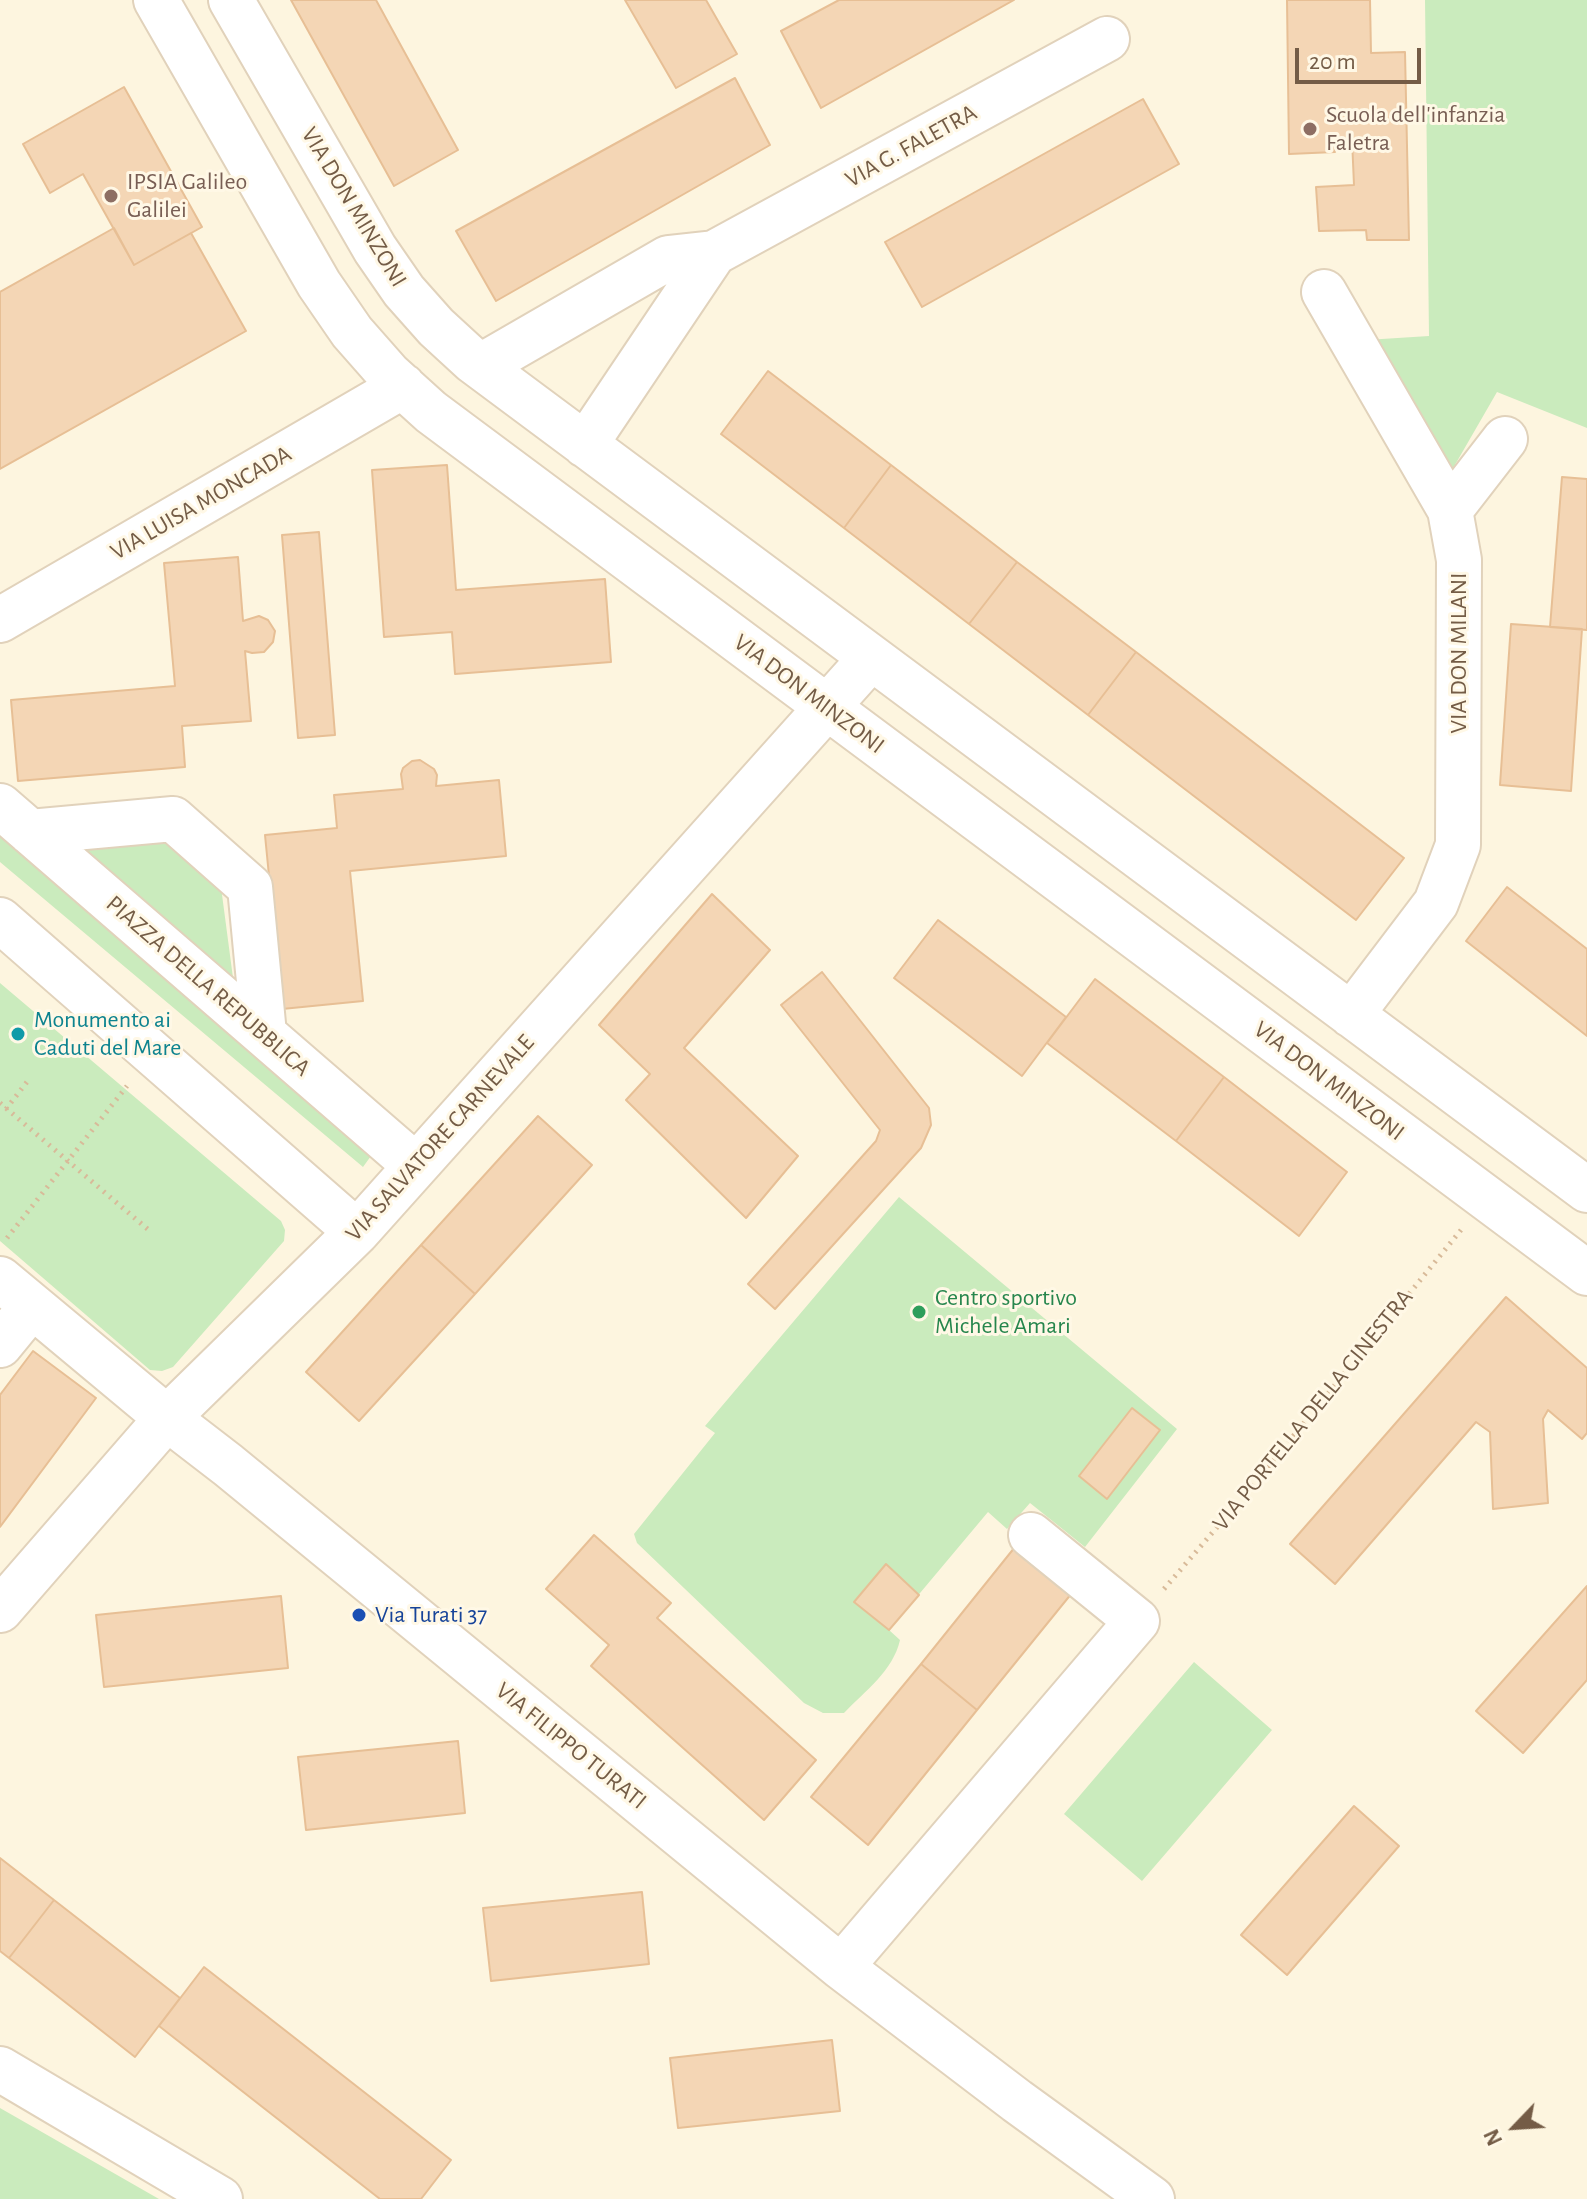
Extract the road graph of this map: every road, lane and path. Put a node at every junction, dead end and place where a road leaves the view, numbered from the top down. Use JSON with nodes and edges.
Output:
{"nodes":[{"id":1,"x":156,"y":0,"type":"edge"},
{"id":2,"x":231,"y":0,"type":"edge"},
{"id":3,"x":1107,"y":39,"type":"dead end"},
{"id":4,"x":714,"y":253,"type":"junction"},
{"id":5,"x":1324,"y":292,"type":"dead end"},
{"id":6,"x":481,"y":366,"type":"junction"},
{"id":7,"x":403,"y":386,"type":"junction"},
{"id":8,"x":1505,"y":439,"type":"dead end"},
{"id":9,"x":585,"y":445,"type":"junction"},
{"id":10,"x":1450,"y":510,"type":"junction"},
{"id":11,"x":0,"y":620,"type":"edge"},
{"id":12,"x":871,"y":658,"type":"junction"},
{"id":13,"x":827,"y":708,"type":"junction"},
{"id":14,"x":15,"y":819,"type":"edge"},
{"id":15,"x":0,"y":920,"type":"edge"},
{"id":16,"x":1351,"y":1015,"type":"junction"},
{"id":17,"x":264,"y":1034,"type":"junction"},
{"id":18,"x":152,"y":1053,"type":"junction"},
{"id":19,"x":30,"y":1078,"type":"dead end"},
{"id":20,"x":0,"y":1103,"type":"edge"},
{"id":21,"x":6,"y":1109,"type":"junction"},
{"id":22,"x":70,"y":1162,"type":"junction"},
{"id":23,"x":416,"y":1166,"type":"junction"},
{"id":24,"x":1587,"y":1190,"type":"edge"},
{"id":25,"x":1487,"y":1198,"type":"junction"},
{"id":26,"x":151,"y":1232,"type":"dead end"},
{"id":27,"x":357,"y":1232,"type":"junction"},
{"id":28,"x":0,"y":1247,"type":"edge"},
{"id":29,"x":1587,"y":1273,"type":"edge"},
{"id":30,"x":16,"y":1292,"type":"edge"},
{"id":31,"x":0,"y":1345,"type":"edge"},
{"id":32,"x":167,"y":1418,"type":"junction"},
{"id":33,"x":1031,"y":1535,"type":"dead end"},
{"id":34,"x":0,"y":1610,"type":"edge"},
{"id":35,"x":1137,"y":1621,"type":"junction"},
{"id":36,"x":841,"y":1967,"type":"junction"},
{"id":37,"x":0,"y":2069,"type":"edge"},
{"id":38,"x":1145,"y":2197,"type":"edge"},
{"id":39,"x":220,"y":2199,"type":"edge"}],
"edges":[{"from":1,"to":7,"type":"street","name":"VIA DON MINZONI"},
{"from":2,"to":6,"type":"street","name":"VIA DON MINZONI"},
{"from":3,"to":4,"type":"street","name":"VIA G. FALETRA"},
{"from":4,"to":6,"type":"street"},
{"from":4,"to":9,"type":"street"},
{"from":5,"to":10,"type":"street","name":"VIA DON MILANI"},
{"from":6,"to":9,"type":"street","name":"VIA DON MINZONI"},
{"from":7,"to":11,"type":"street","name":"VIA LUISA MONCADA"},
{"from":7,"to":13,"type":"street","name":"VIA DON MINZONI"},
{"from":8,"to":10,"type":"street"},
{"from":9,"to":12,"type":"street","name":"VIA DON MINZONI"},
{"from":10,"to":16,"type":"street","name":"VIA DON MILANI"},
{"from":12,"to":13,"type":"street","name":"VIA SALVATORE CARNEVALE"},
{"from":12,"to":16,"type":"street","name":"VIA DON MINZONI"},
{"from":13,"to":23,"type":"street","name":"VIA SALVATORE CARNEVALE"},
{"from":13,"to":25,"type":"street","name":"VIA DON MINZONI"},
{"from":14,"to":17,"type":"street","name":"PIAZZA DELLA REPUBBLICA"},
{"from":14,"to":17,"type":"street"},
{"from":15,"to":18,"type":"street"},
{"from":16,"to":24,"type":"street","name":"VIA DON MINZONI"},
{"from":17,"to":23,"type":"street","name":"PIAZZA DELLA REPUBBLICA"},
{"from":18,"to":22,"type":"path"},
{"from":18,"to":27,"type":"street"},
{"from":19,"to":21,"type":"path"},
{"from":20,"to":21,"type":"path"},
{"from":21,"to":22,"type":"path"},
{"from":22,"to":26,"type":"path"},
{"from":22,"to":28,"type":"path"},
{"from":23,"to":27,"type":"street","name":"VIA SALVATORE CARNEVALE"},
{"from":25,"to":29,"type":"street","name":"VIA DON MINZONI"},
{"from":25,"to":35,"type":"path","name":"VIA PORTELLA DELLA GINESTRA"},
{"from":27,"to":32,"type":"street","name":"VIA SALVATORE CARNEVALE"},
{"from":30,"to":31,"type":"street"},
{"from":30,"to":32,"type":"street","name":"VIA FILIPPO TURATI"},
{"from":32,"to":34,"type":"street","name":"VIA SALVATORE CARNEVALE"},
{"from":32,"to":36,"type":"street","name":"VIA FILIPPO TURATI"},
{"from":33,"to":35,"type":"street"},
{"from":35,"to":36,"type":"street"},
{"from":36,"to":38,"type":"street","name":"VIA FILIPPO TURATI"},
{"from":37,"to":39,"type":"street"}]}
